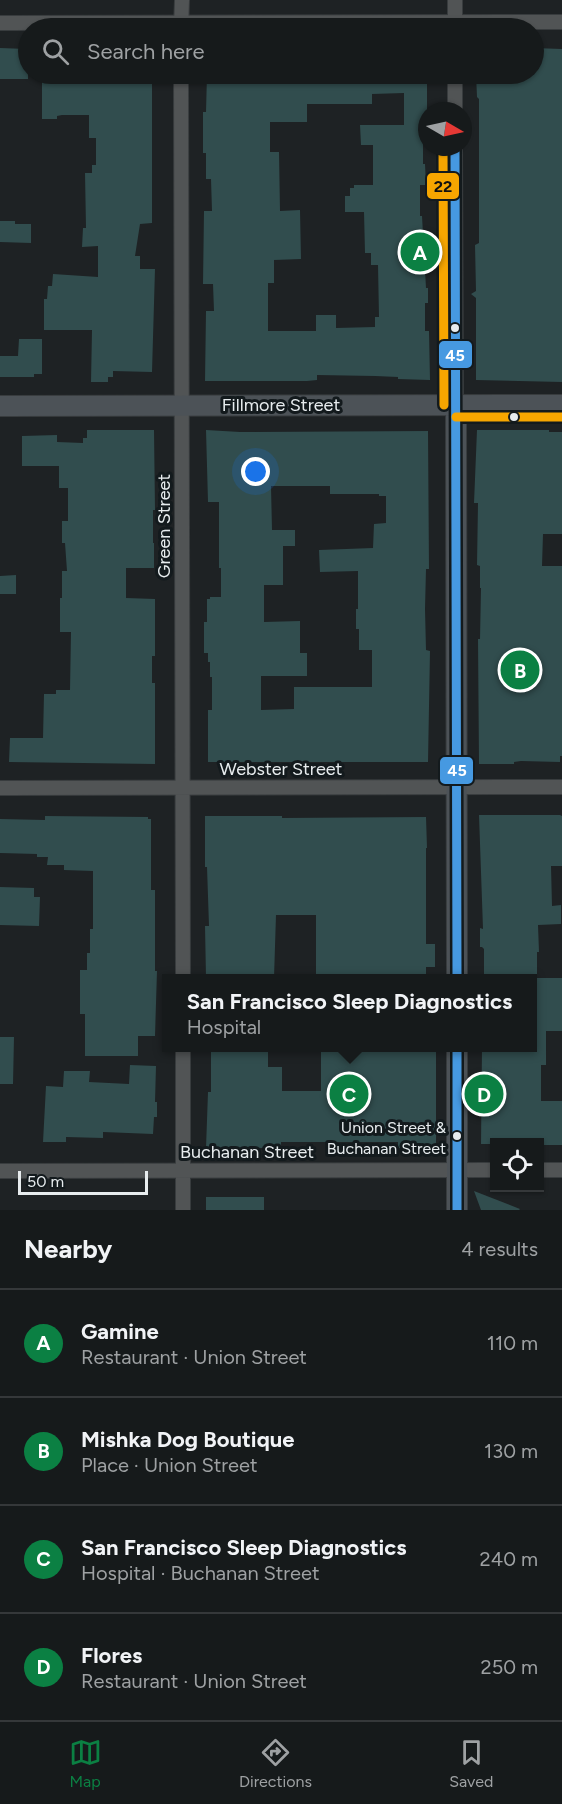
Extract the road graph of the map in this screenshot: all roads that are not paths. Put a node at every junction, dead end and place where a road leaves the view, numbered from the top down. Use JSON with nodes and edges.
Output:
{"nodes":[{"id":1,"x":182,"y":0,"type":"edge"},
{"id":2,"x":455,"y":0,"type":"edge"},
{"id":3,"x":181,"y":18,"type":"edge"},
{"id":4,"x":455,"y":18,"type":"edge"},
{"id":5,"x":562,"y":22,"type":"edge"},
{"id":6,"x":0,"y":23,"type":"edge"},
{"id":7,"x":18,"y":23,"type":"edge"},
{"id":8,"x":544,"y":23,"type":"edge"},
{"id":9,"x":181,"y":84,"type":"edge"},
{"id":10,"x":455,"y":84,"type":"edge"},
{"id":11,"x":455,"y":102,"type":"edge"},
{"id":12,"x":455,"y":156,"type":"edge"},
{"id":13,"x":182,"y":405,"type":"junction"},
{"id":14,"x":456,"y":405,"type":"junction"},
{"id":15,"x":562,"y":405,"type":"edge"},
{"id":16,"x":0,"y":406,"type":"edge"},
{"id":17,"x":456,"y":787,"type":"junction"},
{"id":18,"x":562,"y":787,"type":"edge"},
{"id":19,"x":0,"y":788,"type":"edge"},
{"id":20,"x":183,"y":788,"type":"junction"},
{"id":21,"x":183,"y":974,"type":"edge"},
{"id":22,"x":457,"y":974,"type":"edge"},
{"id":23,"x":183,"y":1052,"type":"edge"},
{"id":24,"x":457,"y":1052,"type":"edge"},
{"id":25,"x":183,"y":1170,"type":"junction"},
{"id":26,"x":457,"y":1170,"type":"junction"},
{"id":27,"x":490,"y":1170,"type":"edge"},
{"id":28,"x":544,"y":1170,"type":"edge"},
{"id":29,"x":562,"y":1170,"type":"edge"},
{"id":30,"x":0,"y":1171,"type":"edge"},
{"id":31,"x":183,"y":1210,"type":"edge"},
{"id":32,"x":457,"y":1210,"type":"edge"}],
"edges":[{"from":1,"to":3,"type":"street"},
{"from":2,"to":4,"type":"street"},
{"from":5,"to":8,"type":"street"},
{"from":6,"to":7,"type":"street"},
{"from":9,"to":13,"type":"street","name":"Green Street"},
{"from":10,"to":11,"type":"street"},
{"from":12,"to":14,"type":"street"},
{"from":13,"to":14,"type":"street","name":"Fillmore Street"},
{"from":13,"to":16,"type":"street","name":"Fillmore Street"},
{"from":13,"to":20,"type":"street","name":"Green Street"},
{"from":14,"to":15,"type":"street","name":"Fillmore Street"},
{"from":14,"to":17,"type":"street"},
{"from":17,"to":18,"type":"street","name":"Webster Street"},
{"from":17,"to":20,"type":"street","name":"Webster Street"},
{"from":17,"to":22,"type":"street"},
{"from":19,"to":20,"type":"street","name":"Webster Street"},
{"from":20,"to":21,"type":"street","name":"Green Street"},
{"from":23,"to":25,"type":"street"},
{"from":24,"to":26,"type":"street"},
{"from":25,"to":26,"type":"street","name":"Buchanan Street"},
{"from":25,"to":30,"type":"street","name":"Buchanan Street"},
{"from":25,"to":31,"type":"street"},
{"from":26,"to":27,"type":"street","name":"Buchanan Street"},
{"from":26,"to":32,"type":"street"},
{"from":28,"to":29,"type":"street"}]}
